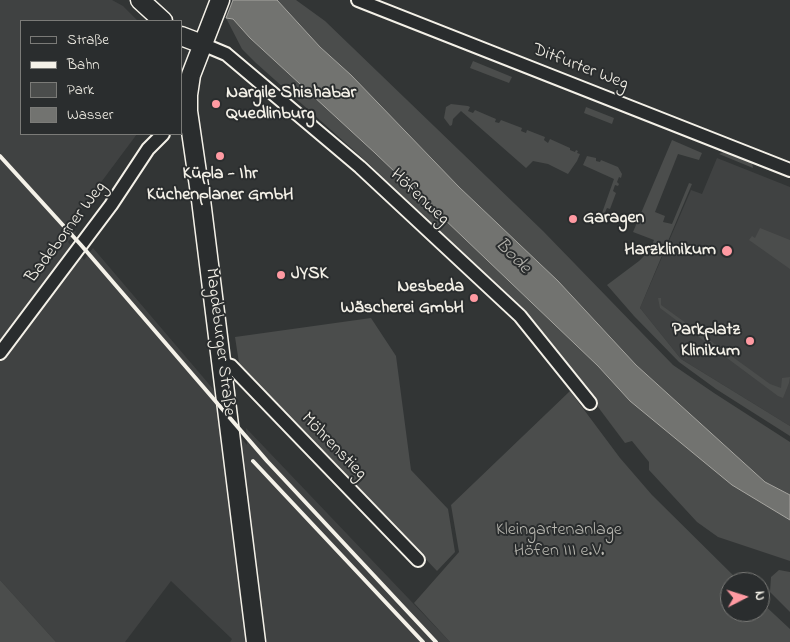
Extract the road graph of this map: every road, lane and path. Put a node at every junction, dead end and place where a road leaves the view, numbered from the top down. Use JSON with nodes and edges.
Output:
{"nodes":[{"id":1,"x":140,"y":0,"type":"edge"},
{"id":2,"x":358,"y":0,"type":"edge"},
{"id":3,"x":218,"y":6,"type":"edge"},
{"id":4,"x":163,"y":20,"type":"edge"},
{"id":5,"x":182,"y":36,"type":"edge"},
{"id":6,"x":202,"y":44,"type":"junction"},
{"id":7,"x":185,"y":127,"type":"edge"},
{"id":8,"x":162,"y":135,"type":"edge"},
{"id":9,"x":790,"y":170,"type":"edge"},
{"id":10,"x":0,"y":353,"type":"edge"},
{"id":11,"x":221,"y":363,"type":"junction"},
{"id":12,"x":590,"y":403,"type":"dead end"},
{"id":13,"x":418,"y":560,"type":"dead end"},
{"id":14,"x":256,"y":642,"type":"edge"}],
"edges":[{"from":1,"to":4,"type":"main road"},
{"from":2,"to":9,"type":"street","name":"Ditfurter Weg"},
{"from":3,"to":6,"type":"main road","name":"Magdeburger Straße"},
{"from":5,"to":6,"type":"main road"},
{"from":6,"to":7,"type":"main road","name":"Magdeburger Straße"},
{"from":6,"to":12,"type":"street","name":"Höfenweg"},
{"from":7,"to":11,"type":"main road","name":"Magdeburger Straße"},
{"from":8,"to":10,"type":"street","name":"Badeborner Weg"},
{"from":11,"to":13,"type":"street","name":"Möhrenstieg"},
{"from":11,"to":14,"type":"main road","name":"Magdeburger Straße"}]}
